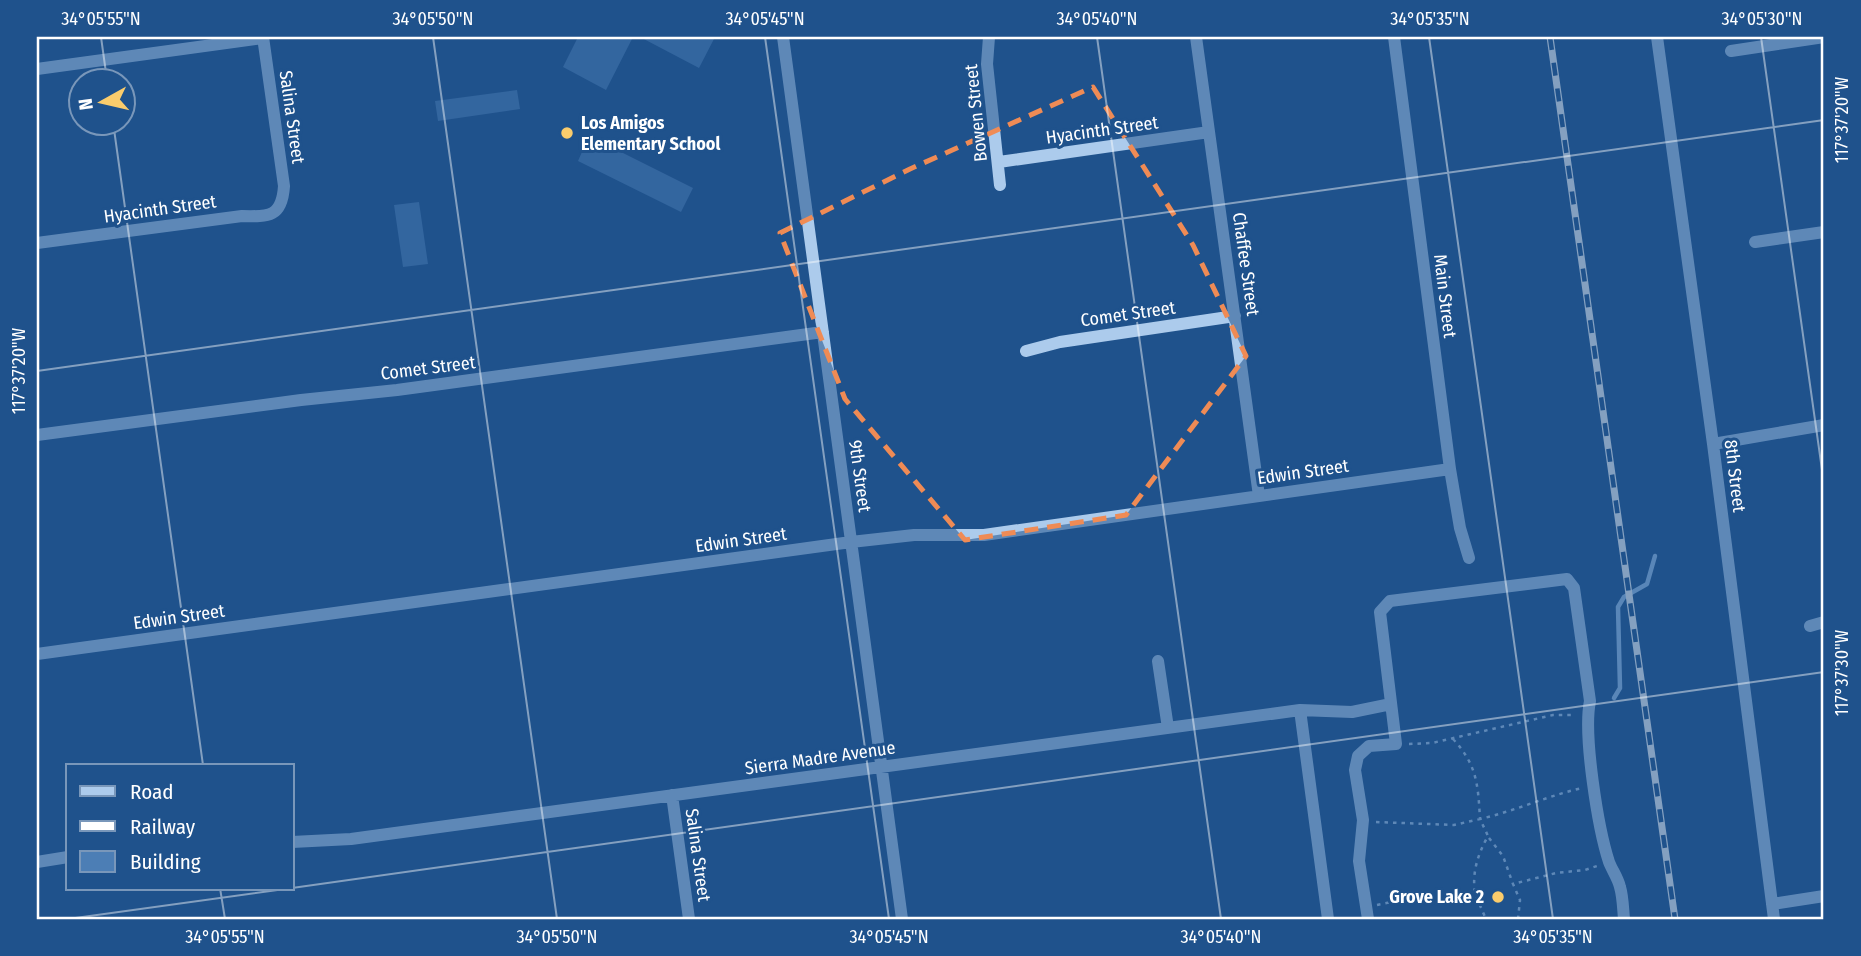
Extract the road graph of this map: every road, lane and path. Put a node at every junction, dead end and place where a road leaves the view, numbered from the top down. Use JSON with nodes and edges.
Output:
{"nodes":[{"id":1,"x":263,"y":37,"type":"edge"},
{"id":2,"x":783,"y":37,"type":"edge"},
{"id":3,"x":989,"y":37,"type":"edge"},
{"id":4,"x":1196,"y":37,"type":"edge"},
{"id":5,"x":1394,"y":37,"type":"edge"},
{"id":6,"x":1657,"y":37,"type":"edge"},
{"id":7,"x":1824,"y":37,"type":"edge"},
{"id":8,"x":1731,"y":51,"type":"dead end"},
{"id":9,"x":37,"y":69,"type":"edge"},
{"id":10,"x":1209,"y":132,"type":"junction"},
{"id":11,"x":999,"y":162,"type":"junction"},
{"id":12,"x":1000,"y":185,"type":"dead end"},
{"id":13,"x":283,"y":203,"type":"joint"},
{"id":14,"x":1824,"y":232,"type":"edge"},
{"id":15,"x":1755,"y":242,"type":"dead end"},
{"id":16,"x":37,"y":243,"type":"edge"},
{"id":17,"x":1236,"y":316,"type":"junction"},
{"id":18,"x":823,"y":332,"type":"junction"},
{"id":19,"x":1026,"y":351,"type":"dead end"},
{"id":20,"x":1824,"y":425,"type":"edge"},
{"id":21,"x":37,"y":435,"type":"edge"},
{"id":22,"x":1713,"y":444,"type":"junction"},
{"id":23,"x":1450,"y":469,"type":"junction"},
{"id":24,"x":1259,"y":496,"type":"junction"},
{"id":25,"x":851,"y":542,"type":"junction"},
{"id":26,"x":1469,"y":558,"type":"dead end"},
{"id":27,"x":1824,"y":622,"type":"edge"},
{"id":28,"x":1810,"y":626,"type":"dead end"},
{"id":29,"x":37,"y":654,"type":"edge"},
{"id":30,"x":1158,"y":661,"type":"dead end"},
{"id":31,"x":1391,"y":704,"type":"junction"},
{"id":32,"x":1300,"y":710,"type":"junction"},
{"id":33,"x":1587,"y":715,"type":"junction"},
{"id":34,"x":1168,"y":728,"type":"junction"},
{"id":35,"x":1453,"y":739,"type":"junction"},
{"id":36,"x":1396,"y":744,"type":"junction"},
{"id":37,"x":881,"y":767,"type":"junction"},
{"id":38,"x":1595,"y":785,"type":"junction"},
{"id":39,"x":672,"y":795,"type":"junction"},
{"id":40,"x":1480,"y":819,"type":"junction"},
{"id":41,"x":1363,"y":820,"type":"junction"},
{"id":42,"x":1488,"y":836,"type":"junction"},
{"id":43,"x":294,"y":842,"type":"edge"},
{"id":44,"x":66,"y":857,"type":"edge"},
{"id":45,"x":37,"y":862,"type":"edge"},
{"id":46,"x":1609,"y":862,"type":"junction"},
{"id":47,"x":1513,"y":884,"type":"junction"},
{"id":48,"x":1475,"y":894,"type":"junction"},
{"id":49,"x":1824,"y":896,"type":"edge"},
{"id":50,"x":1772,"y":905,"type":"junction"},
{"id":51,"x":1368,"y":914,"type":"edge"},
{"id":52,"x":689,"y":919,"type":"edge"},
{"id":53,"x":902,"y":919,"type":"edge"},
{"id":54,"x":1328,"y":919,"type":"edge"},
{"id":55,"x":1486,"y":919,"type":"edge"},
{"id":56,"x":1518,"y":919,"type":"edge"},
{"id":57,"x":1625,"y":919,"type":"edge"},
{"id":58,"x":1774,"y":919,"type":"edge"}],
"edges":[{"from":1,"to":9,"type":"street"},
{"from":1,"to":13,"type":"street","name":"Salina Street"},
{"from":2,"to":18,"type":"street","name":"9th Street"},
{"from":3,"to":11,"type":"street","name":"Bowen Street"},
{"from":4,"to":10,"type":"street","name":"Chaffee Street"},
{"from":5,"to":23,"type":"street","name":"Main Street"},
{"from":6,"to":22,"type":"street","name":"8th Street"},
{"from":7,"to":8,"type":"street"},
{"from":10,"to":11,"type":"street","name":"Hyacinth Street"},
{"from":10,"to":17,"type":"street","name":"Chaffee Street"},
{"from":11,"to":12,"type":"street","name":"Bowen Street"},
{"from":13,"to":16,"type":"street","name":"Hyacinth Street"},
{"from":14,"to":15,"type":"street"},
{"from":17,"to":19,"type":"street","name":"Comet Street"},
{"from":17,"to":24,"type":"street","name":"Chaffee Street"},
{"from":18,"to":21,"type":"street","name":"Comet Street"},
{"from":18,"to":25,"type":"street","name":"9th Street"},
{"from":20,"to":22,"type":"street"},
{"from":22,"to":50,"type":"street","name":"8th Street"},
{"from":23,"to":24,"type":"street","name":"Edwin Street"},
{"from":23,"to":26,"type":"street","name":"Main Street"},
{"from":24,"to":25,"type":"street","name":"Edwin Street"},
{"from":25,"to":29,"type":"street","name":"Edwin Street"},
{"from":25,"to":37,"type":"street","name":"9th Street"},
{"from":27,"to":28,"type":"street"},
{"from":30,"to":34,"type":"street"},
{"from":31,"to":32,"type":"street","name":"Sierra Madre Avenue"},
{"from":31,"to":33,"type":"street"},
{"from":31,"to":36,"type":"street"},
{"from":32,"to":34,"type":"street","name":"Sierra Madre Avenue"},
{"from":32,"to":54,"type":"street"},
{"from":33,"to":35,"type":"path"},
{"from":33,"to":38,"type":"street"},
{"from":34,"to":37,"type":"street","name":"Sierra Madre Avenue"},
{"from":35,"to":36,"type":"path"},
{"from":35,"to":40,"type":"path"},
{"from":36,"to":41,"type":"street"},
{"from":37,"to":39,"type":"street","name":"Sierra Madre Avenue"},
{"from":37,"to":53,"type":"street","name":"9th Street"},
{"from":38,"to":40,"type":"path"},
{"from":38,"to":46,"type":"street"},
{"from":39,"to":43,"type":"street","name":"Sierra Madre Avenue"},
{"from":39,"to":52,"type":"street","name":"Salina Street"},
{"from":40,"to":41,"type":"path"},
{"from":40,"to":42,"type":"path"},
{"from":41,"to":51,"type":"street"},
{"from":42,"to":47,"type":"path"},
{"from":42,"to":48,"type":"path"},
{"from":44,"to":45,"type":"street"},
{"from":46,"to":47,"type":"path"},
{"from":46,"to":57,"type":"street"},
{"from":47,"to":56,"type":"path"},
{"from":48,"to":51,"type":"path"},
{"from":48,"to":55,"type":"path"},
{"from":49,"to":50,"type":"street"},
{"from":50,"to":58,"type":"street","name":"8th Street"}]}
